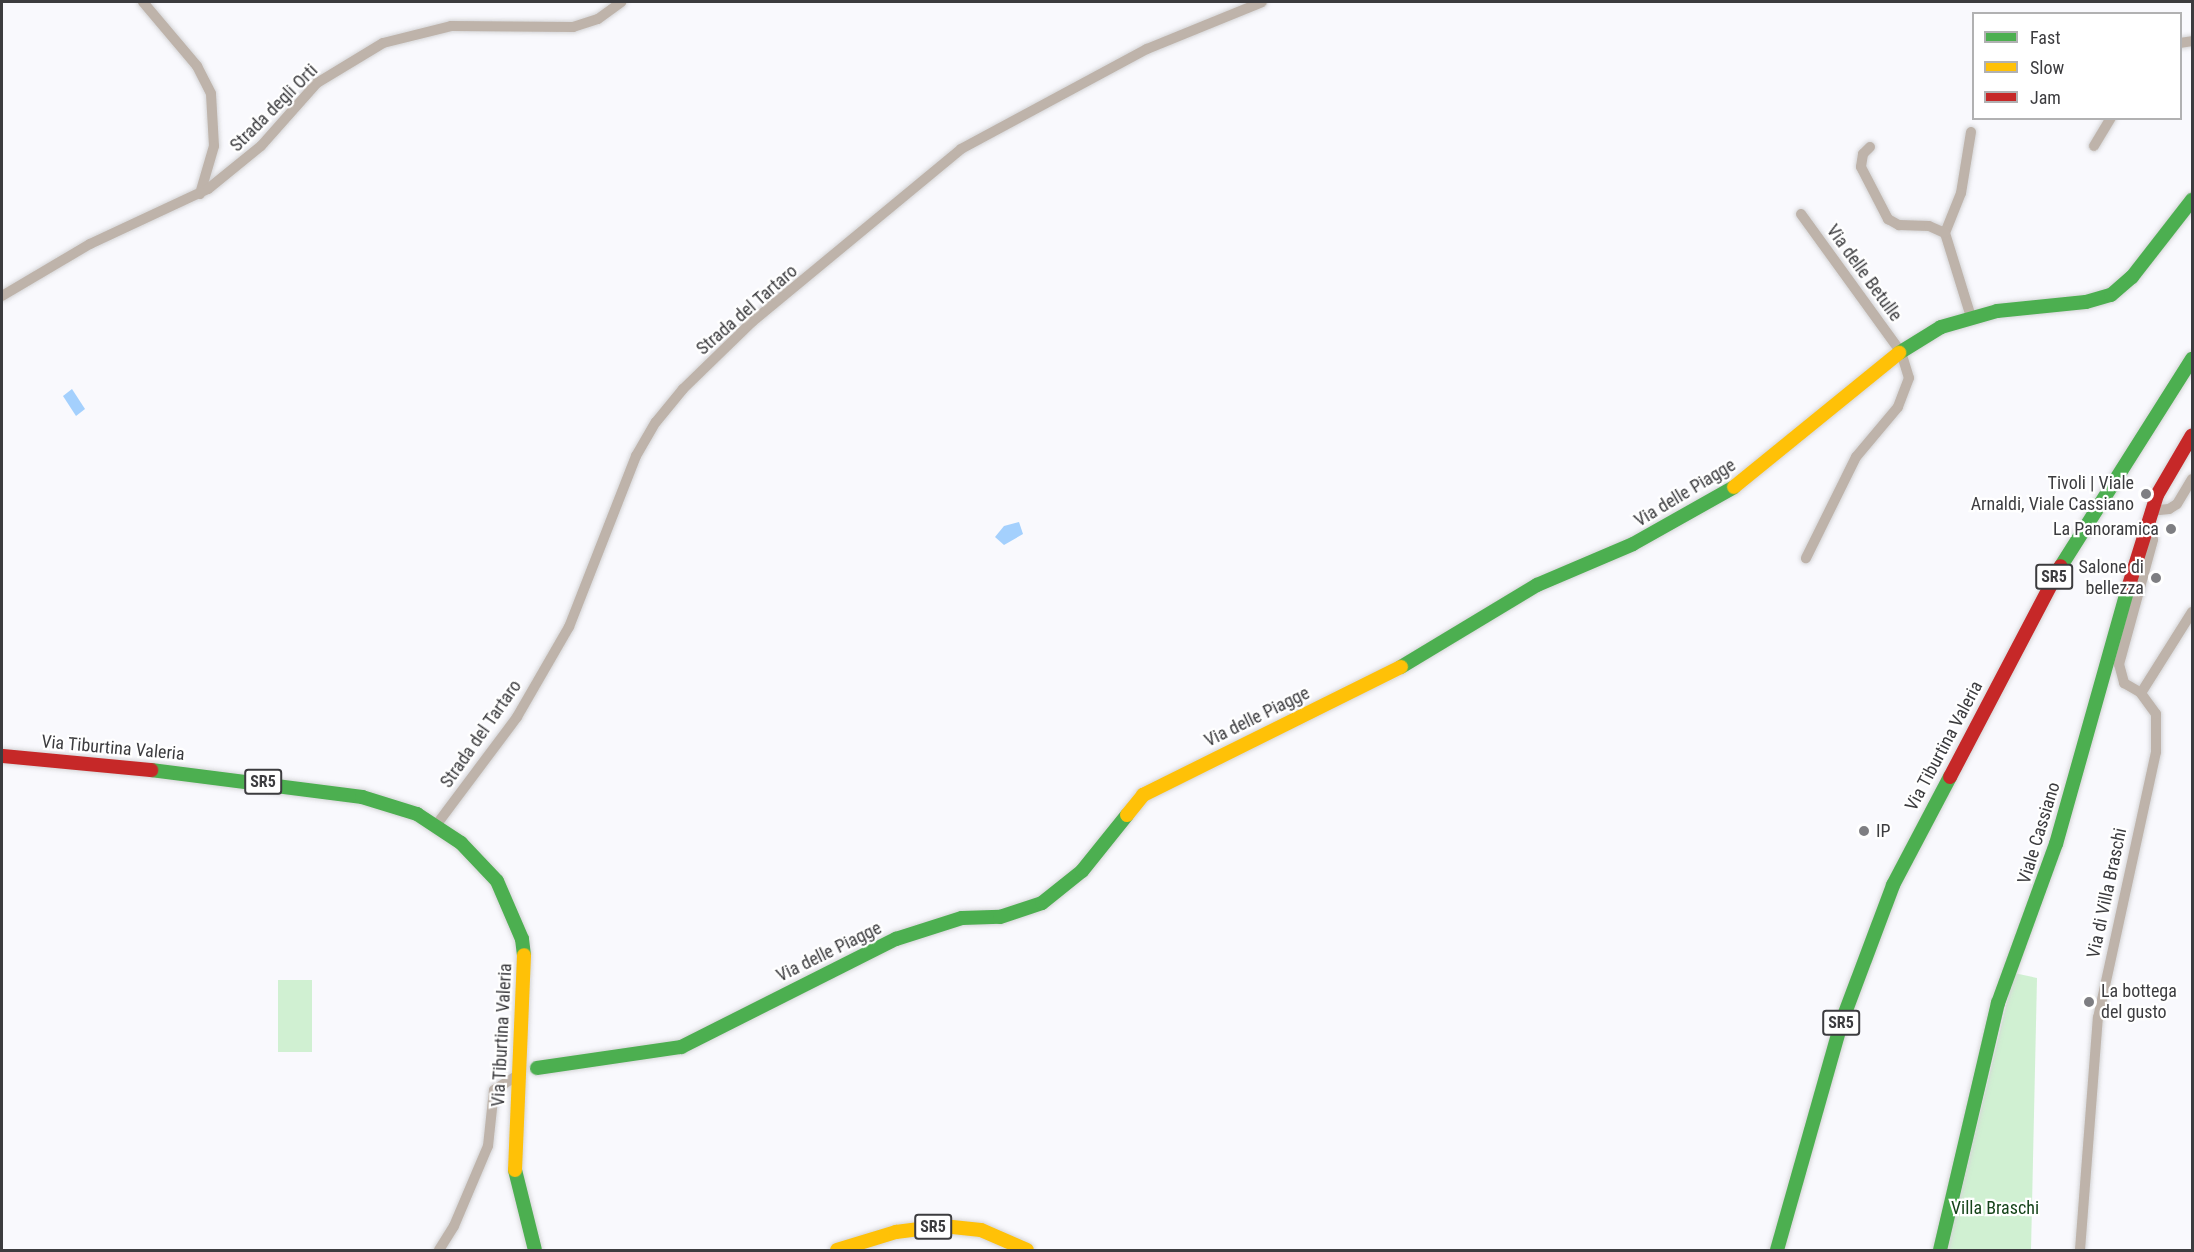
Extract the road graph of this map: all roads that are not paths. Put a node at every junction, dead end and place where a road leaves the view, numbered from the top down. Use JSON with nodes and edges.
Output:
{"nodes":[{"id":1,"x":143,"y":2,"type":"edge"},
{"id":2,"x":621,"y":2,"type":"edge"},
{"id":3,"x":1262,"y":2,"type":"edge"},
{"id":4,"x":2110,"y":120,"type":"edge"},
{"id":5,"x":1971,"y":132,"type":"dead end"},
{"id":6,"x":2094,"y":146,"type":"dead end"},
{"id":7,"x":1870,"y":147,"type":"dead end"},
{"id":8,"x":200,"y":194,"type":"junction"},
{"id":9,"x":2193,"y":200,"type":"edge"},
{"id":10,"x":1801,"y":214,"type":"dead end"},
{"id":11,"x":1945,"y":233,"type":"junction"},
{"id":12,"x":2,"y":296,"type":"edge"},
{"id":13,"x":1971,"y":317,"type":"junction"},
{"id":14,"x":1901,"y":352,"type":"junction"},
{"id":15,"x":2193,"y":359,"type":"edge"},
{"id":16,"x":2193,"y":435,"type":"edge"},
{"id":17,"x":2193,"y":479,"type":"edge"},
{"id":18,"x":2148,"y":518,"type":"junction"},
{"id":19,"x":1806,"y":558,"type":"dead end"},
{"id":20,"x":2193,"y":612,"type":"edge"},
{"id":21,"x":2141,"y":693,"type":"junction"},
{"id":22,"x":2,"y":756,"type":"edge"},
{"id":23,"x":438,"y":824,"type":"junction"},
{"id":24,"x":537,"y":1068,"type":"dead end"},
{"id":25,"x":518,"y":1075,"type":"junction"},
{"id":26,"x":439,"y":1251,"type":"edge"},
{"id":27,"x":535,"y":1251,"type":"edge"},
{"id":28,"x":837,"y":1251,"type":"edge"},
{"id":29,"x":1027,"y":1251,"type":"edge"},
{"id":30,"x":1777,"y":1251,"type":"edge"},
{"id":31,"x":1940,"y":1251,"type":"edge"},
{"id":32,"x":2080,"y":1251,"type":"edge"}],
"edges":[{"from":1,"to":8,"type":"street"},
{"from":2,"to":8,"type":"street","name":"Strada degli Orti"},
{"from":3,"to":23,"type":"street","name":"Strada del Tartaro"},
{"from":4,"to":6,"type":"street"},
{"from":5,"to":11,"type":"street"},
{"from":7,"to":11,"type":"street"},
{"from":8,"to":12,"type":"street","name":"Strada degli Orti"},
{"from":9,"to":13,"type":"street","name":"Via delle Piagge"},
{"from":10,"to":14,"type":"street","name":"Via delle Betulle"},
{"from":11,"to":13,"type":"street"},
{"from":13,"to":14,"type":"street","name":"Via delle Piagge"},
{"from":14,"to":19,"type":"street"},
{"from":14,"to":24,"type":"street","name":"Via delle Piagge"},
{"from":15,"to":30,"type":"street","name":"Via Tiburtina Valeria","number":"SR5"},
{"from":16,"to":18,"type":"street","name":"Viale Cassiano"},
{"from":17,"to":18,"type":"street"},
{"from":18,"to":21,"type":"street","name":"Via di Villa Braschi"},
{"from":18,"to":31,"type":"street","name":"Viale Cassiano"},
{"from":20,"to":21,"type":"street"},
{"from":21,"to":32,"type":"street","name":"Via di Villa Braschi"},
{"from":22,"to":23,"type":"street","name":"Via Tiburtina Valeria","number":"SR5"},
{"from":23,"to":25,"type":"street","name":"Via Tiburtina Valeria","number":"SR5"},
{"from":25,"to":26,"type":"street"},
{"from":25,"to":27,"type":"street","name":"Via Tiburtina Valeria","number":"SR5"},
{"from":28,"to":29,"type":"street","number":"SR5"}]}
